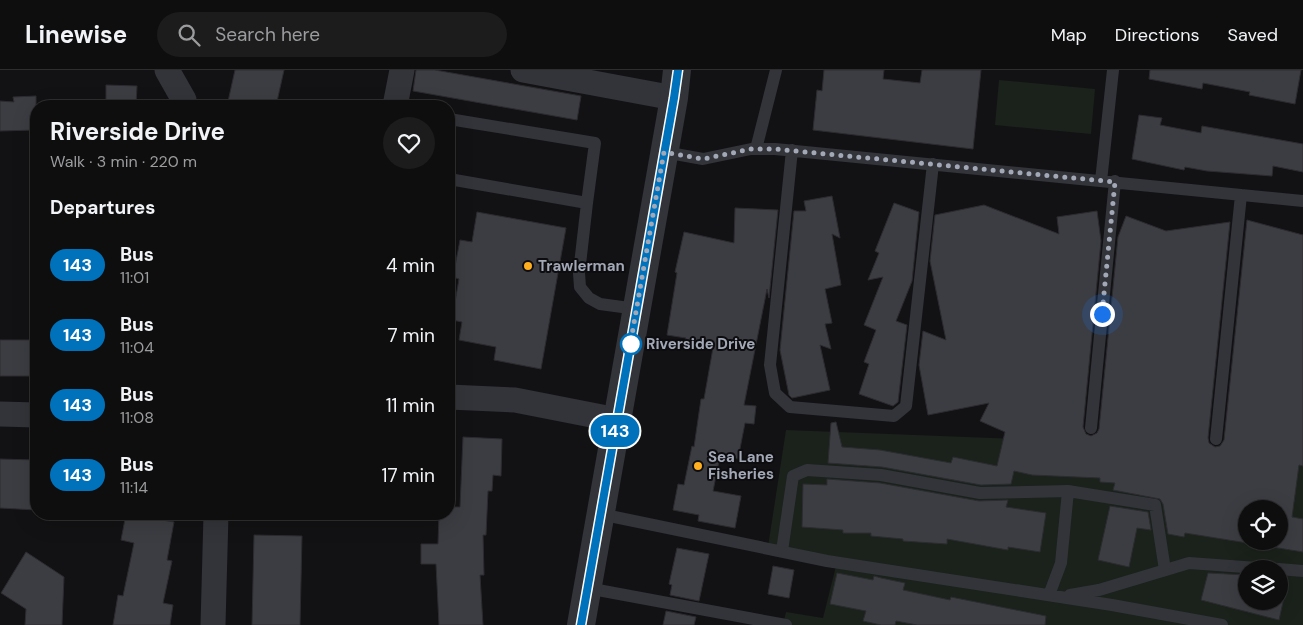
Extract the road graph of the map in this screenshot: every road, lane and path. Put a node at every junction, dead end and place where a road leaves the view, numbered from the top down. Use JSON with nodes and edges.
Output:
{"nodes":[{"id":1,"x":167,"y":70,"type":"edge"},
{"id":2,"x":402,"y":70,"type":"edge"},
{"id":3,"x":523,"y":70,"type":"edge"},
{"id":4,"x":678,"y":70,"type":"edge"},
{"id":5,"x":776,"y":70,"type":"edge"},
{"id":6,"x":1113,"y":70,"type":"edge"},
{"id":7,"x":674,"y":98,"type":"junction"},
{"id":8,"x":184,"y":100,"type":"edge"},
{"id":9,"x":396,"y":100,"type":"edge"},
{"id":10,"x":455,"y":119,"type":"edge"},
{"id":11,"x":756,"y":149,"type":"junction"},
{"id":12,"x":792,"y":150,"type":"junction"},
{"id":13,"x":664,"y":152,"type":"junction"},
{"id":14,"x":933,"y":164,"type":"junction"},
{"id":15,"x":455,"y":180,"type":"edge"},
{"id":16,"x":1101,"y":180,"type":"junction"},
{"id":17,"x":1115,"y":182,"type":"junction"},
{"id":18,"x":1241,"y":195,"type":"junction"},
{"id":19,"x":1303,"y":201,"type":"edge"},
{"id":20,"x":587,"y":203,"type":"junction"},
{"id":21,"x":637,"y":309,"type":"junction"},
{"id":22,"x":455,"y":397,"type":"edge"},
{"id":23,"x":0,"y":414,"type":"edge"},
{"id":24,"x":30,"y":415,"type":"edge"},
{"id":25,"x":617,"y":420,"type":"junction"},
{"id":26,"x":1091,"y":428,"type":"dead end"},
{"id":27,"x":1216,"y":439,"type":"dead end"},
{"id":28,"x":1068,"y":491,"type":"junction"},
{"id":29,"x":600,"y":514,"type":"junction"},
{"id":30,"x":216,"y":520,"type":"edge"},
{"id":31,"x":782,"y":552,"type":"junction"},
{"id":32,"x":1238,"y":566,"type":"edge"},
{"id":33,"x":1164,"y":570,"type":"junction"},
{"id":34,"x":1288,"y":570,"type":"edge"},
{"id":35,"x":1303,"y":571,"type":"edge"},
{"id":36,"x":587,"y":588,"type":"junction"},
{"id":37,"x":1054,"y":596,"type":"junction"},
{"id":38,"x":213,"y":625,"type":"edge"},
{"id":39,"x":581,"y":625,"type":"edge"},
{"id":40,"x":786,"y":625,"type":"edge"},
{"id":41,"x":1222,"y":625,"type":"edge"}],
"edges":[{"from":1,"to":8,"type":"street"},
{"from":2,"to":9,"type":"street"},
{"from":3,"to":7,"type":"street"},
{"from":4,"to":7,"type":"street"},
{"from":5,"to":11,"type":"lane"},
{"from":6,"to":16,"type":"lane"},
{"from":7,"to":13,"type":"street"},
{"from":10,"to":20,"type":"lane"},
{"from":11,"to":12,"type":"lane"},
{"from":11,"to":13,"type":"lane"},
{"from":12,"to":14,"type":"lane"},
{"from":12,"to":14,"type":"lane"},
{"from":13,"to":21,"type":"street"},
{"from":14,"to":16,"type":"lane"},
{"from":15,"to":20,"type":"lane"},
{"from":16,"to":17,"type":"lane"},
{"from":17,"to":18,"type":"lane"},
{"from":17,"to":26,"type":"lane"},
{"from":18,"to":19,"type":"lane"},
{"from":18,"to":27,"type":"lane"},
{"from":20,"to":21,"type":"lane"},
{"from":21,"to":25,"type":"street"},
{"from":22,"to":25,"type":"street"},
{"from":23,"to":24,"type":"street"},
{"from":25,"to":29,"type":"street"},
{"from":28,"to":31,"type":"lane"},
{"from":28,"to":33,"type":"lane"},
{"from":28,"to":37,"type":"lane"},
{"from":29,"to":31,"type":"lane"},
{"from":29,"to":36,"type":"street"},
{"from":30,"to":38,"type":"street"},
{"from":31,"to":37,"type":"lane"},
{"from":32,"to":33,"type":"lane"},
{"from":33,"to":37,"type":"lane"},
{"from":34,"to":35,"type":"lane"},
{"from":36,"to":39,"type":"street"},
{"from":36,"to":40,"type":"lane"},
{"from":37,"to":41,"type":"lane"}]}
